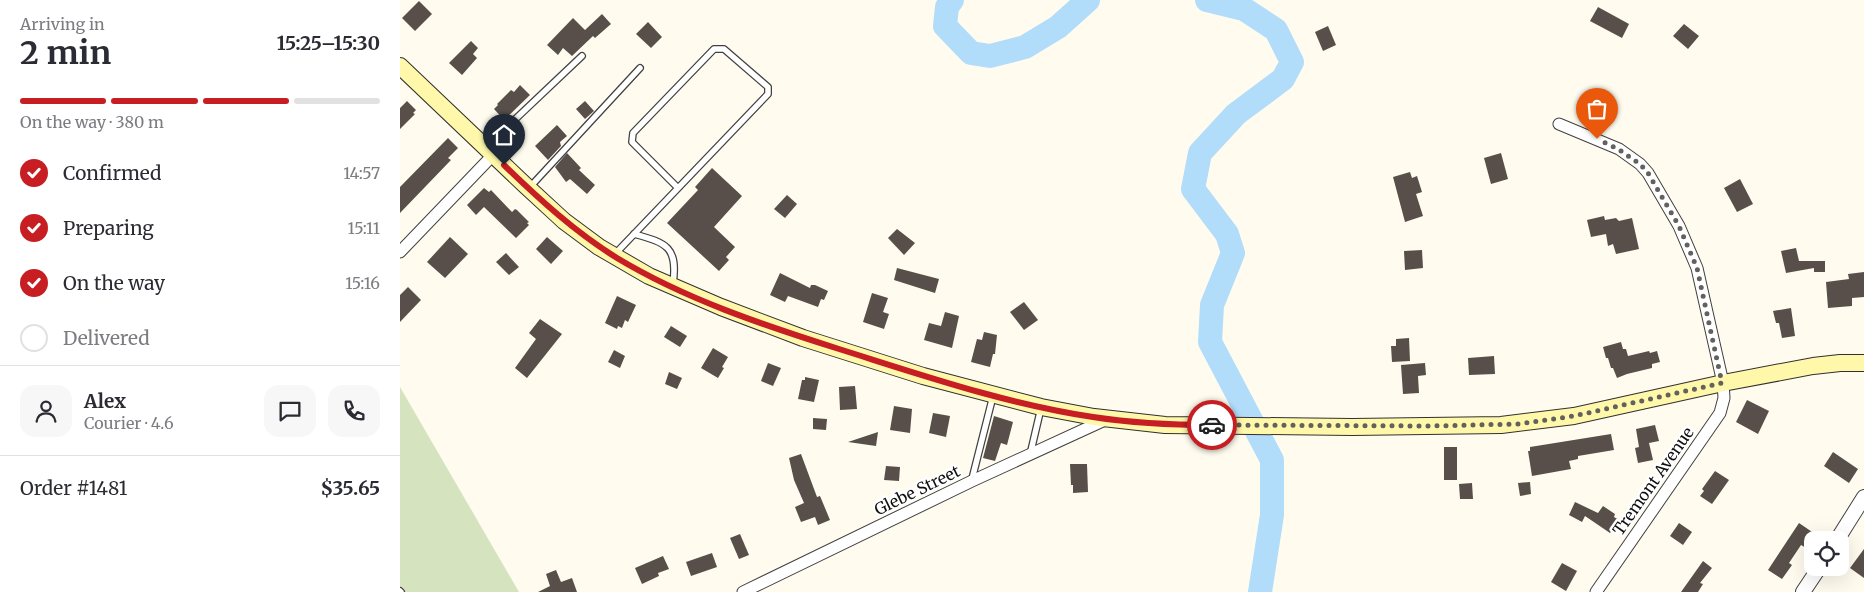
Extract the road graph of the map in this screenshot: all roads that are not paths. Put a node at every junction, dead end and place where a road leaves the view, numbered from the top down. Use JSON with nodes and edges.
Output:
{"nodes":[{"id":1,"x":582,"y":56,"type":"dead end"},
{"id":2,"x":400,"y":66,"type":"edge"},
{"id":3,"x":640,"y":68,"type":"dead end"},
{"id":4,"x":1559,"y":124,"type":"dead end"},
{"id":5,"x":489,"y":151,"type":"junction"},
{"id":6,"x":678,"y":188,"type":"junction"},
{"id":7,"x":529,"y":189,"type":"junction"},
{"id":8,"x":634,"y":234,"type":"junction"},
{"id":9,"x":400,"y":252,"type":"edge"},
{"id":10,"x":613,"y":256,"type":"junction"},
{"id":11,"x":672,"y":287,"type":"junction"},
{"id":12,"x":1864,"y":363,"type":"edge"},
{"id":13,"x":1722,"y":383,"type":"junction"},
{"id":14,"x":994,"y":395,"type":"junction"},
{"id":15,"x":1041,"y":407,"type":"junction"},
{"id":16,"x":1107,"y":419,"type":"junction"},
{"id":17,"x":1030,"y":454,"type":"junction"},
{"id":18,"x":972,"y":482,"type":"junction"},
{"id":19,"x":1864,"y":497,"type":"edge"},
{"id":20,"x":1843,"y":531,"type":"edge"},
{"id":21,"x":1814,"y":576,"type":"edge"},
{"id":22,"x":743,"y":592,"type":"edge"},
{"id":23,"x":1596,"y":592,"type":"edge"},
{"id":24,"x":1803,"y":592,"type":"edge"}],
"edges":[{"from":1,"to":5,"type":"lane"},
{"from":2,"to":5,"type":"main road"},
{"from":3,"to":7,"type":"lane"},
{"from":4,"to":13,"type":"street","name":"Tremont Avenue"},
{"from":5,"to":7,"type":"main road"},
{"from":5,"to":9,"type":"street"},
{"from":6,"to":6,"type":"lane"},
{"from":6,"to":8,"type":"lane"},
{"from":7,"to":10,"type":"main road"},
{"from":8,"to":10,"type":"lane"},
{"from":8,"to":11,"type":"lane"},
{"from":10,"to":11,"type":"main road"},
{"from":11,"to":14,"type":"main road"},
{"from":12,"to":13,"type":"main road"},
{"from":13,"to":16,"type":"main road"},
{"from":13,"to":23,"type":"street","name":"Tremont Avenue"},
{"from":14,"to":15,"type":"main road"},
{"from":14,"to":18,"type":"lane"},
{"from":15,"to":16,"type":"main road"},
{"from":15,"to":17,"type":"lane"},
{"from":16,"to":17,"type":"street","name":"Glebe Street"},
{"from":17,"to":18,"type":"street","name":"Glebe Street"},
{"from":18,"to":22,"type":"street","name":"Glebe Street"},
{"from":19,"to":20,"type":"street"},
{"from":21,"to":24,"type":"street"}]}
